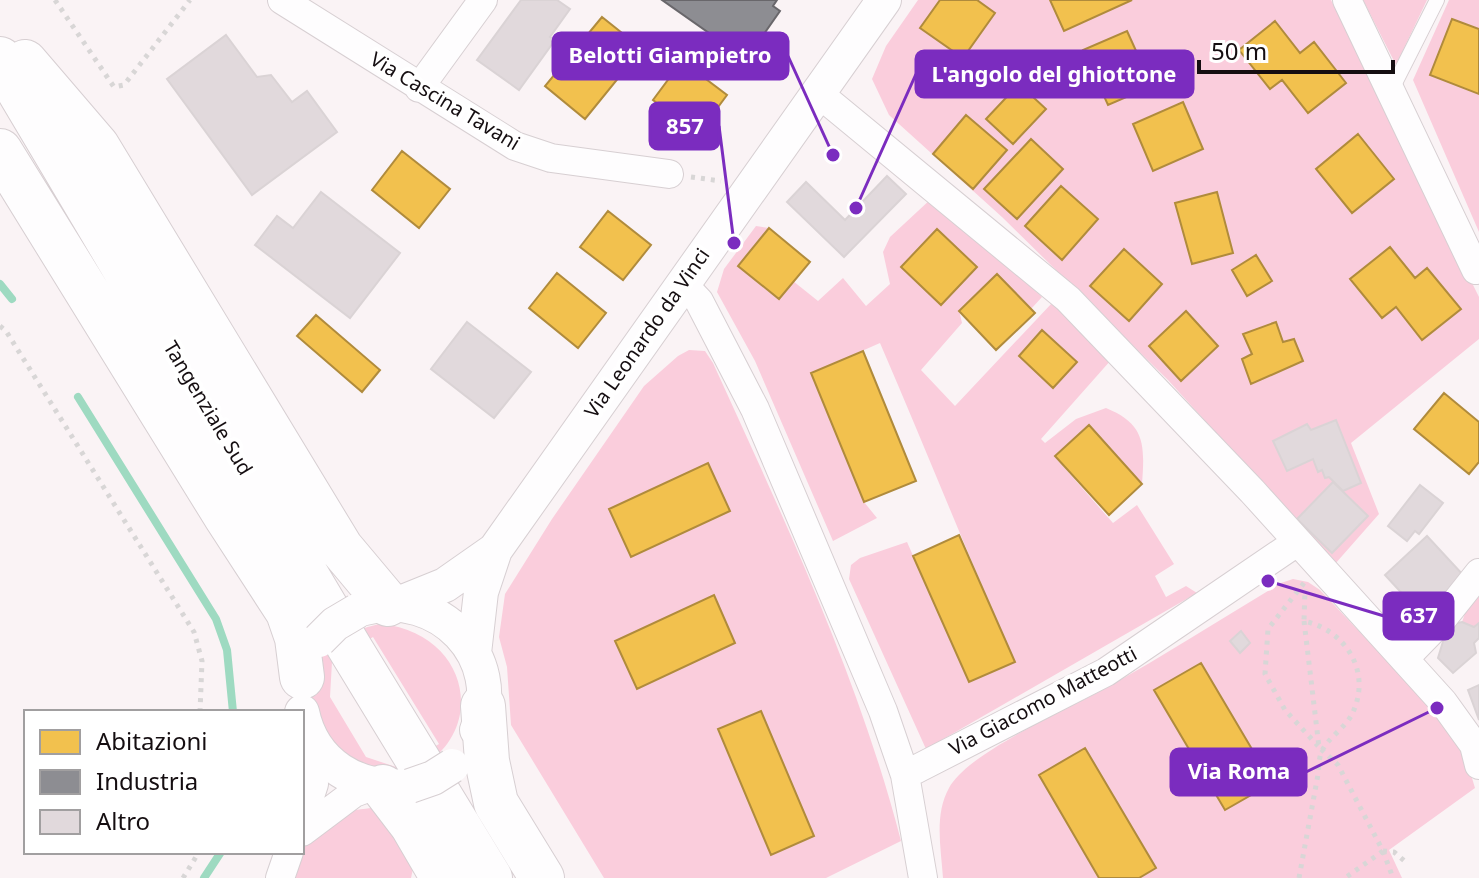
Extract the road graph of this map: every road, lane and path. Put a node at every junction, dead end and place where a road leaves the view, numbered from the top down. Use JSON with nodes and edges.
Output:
{"nodes":[{"id":1,"x":55,"y":0,"type":"edge"},
{"id":2,"x":190,"y":0,"type":"edge"},
{"id":3,"x":282,"y":0,"type":"edge"},
{"id":4,"x":483,"y":0,"type":"edge"},
{"id":5,"x":884,"y":0,"type":"edge"},
{"id":6,"x":1347,"y":0,"type":"edge"},
{"id":7,"x":1437,"y":0,"type":"edge"},
{"id":8,"x":0,"y":34,"type":"edge"},
{"id":9,"x":0,"y":59,"type":"edge"},
{"id":10,"x":419,"y":88,"type":"junction"},
{"id":11,"x":1391,"y":91,"type":"junction"},
{"id":12,"x":818,"y":93,"type":"junction"},
{"id":13,"x":0,"y":151,"type":"edge"},
{"id":14,"x":669,"y":174,"type":"joint"},
{"id":15,"x":747,"y":192,"type":"junction"},
{"id":16,"x":1476,"y":270,"type":"dead end"},
{"id":17,"x":682,"y":283,"type":"junction"},
{"id":18,"x":0,"y":326,"type":"edge"},
{"id":19,"x":1289,"y":549,"type":"junction"},
{"id":20,"x":495,"y":550,"type":"junction"},
{"id":21,"x":1479,"y":573,"type":"edge"},
{"id":22,"x":1305,"y":582,"type":"junction"},
{"id":23,"x":387,"y":604,"type":"junction"},
{"id":24,"x":1304,"y":621,"type":"junction"},
{"id":25,"x":474,"y":653,"type":"junction"},
{"id":26,"x":1404,"y":659,"type":"junction"},
{"id":27,"x":306,"y":698,"type":"edge"},
{"id":28,"x":200,"y":710,"type":"edge"},
{"id":29,"x":476,"y":726,"type":"junction"},
{"id":30,"x":1321,"y":748,"type":"junction"},
{"id":31,"x":1479,"y":765,"type":"edge"},
{"id":32,"x":905,"y":775,"type":"junction"},
{"id":33,"x":396,"y":779,"type":"junction"},
{"id":34,"x":304,"y":815,"type":"edge"},
{"id":35,"x":304,"y":830,"type":"edge"},
{"id":36,"x":1383,"y":851,"type":"junction"},
{"id":37,"x":198,"y":854,"type":"edge"},
{"id":38,"x":288,"y":854,"type":"edge"},
{"id":39,"x":1408,"y":864,"type":"dead end"},
{"id":40,"x":183,"y":878,"type":"edge"},
{"id":41,"x":280,"y":878,"type":"edge"},
{"id":42,"x":443,"y":878,"type":"edge"},
{"id":43,"x":490,"y":878,"type":"edge"},
{"id":44,"x":542,"y":878,"type":"edge"},
{"id":45,"x":923,"y":878,"type":"edge"},
{"id":46,"x":1299,"y":878,"type":"edge"},
{"id":47,"x":1345,"y":878,"type":"edge"},
{"id":48,"x":1393,"y":878,"type":"edge"}],
"edges":[{"from":1,"to":2,"type":"path"},
{"from":3,"to":10,"type":"street","name":"Via Cascina Tavani"},
{"from":4,"to":10,"type":"street"},
{"from":5,"to":12,"type":"street","name":"Via Leonardo da Vinci"},
{"from":6,"to":11,"type":"street"},
{"from":7,"to":11,"type":"lane"},
{"from":8,"to":23,"type":"highway"},
{"from":9,"to":33,"type":"highway","name":"Tangenziale Sud"},
{"from":10,"to":14,"type":"street","name":"Via Cascina Tavani"},
{"from":11,"to":16,"type":"street"},
{"from":12,"to":15,"type":"street","name":"Via Leonardo da Vinci"},
{"from":12,"to":19,"type":"street"},
{"from":13,"to":27,"type":"highway"},
{"from":14,"to":15,"type":"path"},
{"from":15,"to":17,"type":"street","name":"Via Leonardo da Vinci"},
{"from":17,"to":20,"type":"street","name":"Via Leonardo da Vinci"},
{"from":17,"to":32,"type":"street"},
{"from":18,"to":28,"type":"path"},
{"from":19,"to":22,"type":"path"},
{"from":19,"to":26,"type":"street"},
{"from":19,"to":32,"type":"street","name":"Via Giacomo Matteotti"},
{"from":20,"to":23,"type":"street","name":"Via Leonardo da Vinci"},
{"from":20,"to":25,"type":"street","name":"Via Leonardo da Vinci"},
{"from":21,"to":26,"type":"street"},
{"from":22,"to":24,"type":"path"},
{"from":22,"to":30,"type":"path"},
{"from":23,"to":25,"type":"street"},
{"from":23,"to":27,"type":"street","bridge":true},
{"from":24,"to":30,"type":"path"},
{"from":24,"to":30,"type":"path"},
{"from":25,"to":29,"type":"street"},
{"from":26,"to":31,"type":"street"},
{"from":27,"to":33,"type":"street"},
{"from":27,"to":34,"type":"street"},
{"from":29,"to":33,"type":"street","bridge":true},
{"from":29,"to":44,"type":"highway"},
{"from":30,"to":36,"type":"path"},
{"from":30,"to":46,"type":"path"},
{"from":32,"to":45,"type":"street"},
{"from":33,"to":35,"type":"street"},
{"from":33,"to":42,"type":"highway"},
{"from":33,"to":43,"type":"highway"},
{"from":36,"to":39,"type":"path"},
{"from":36,"to":47,"type":"path"},
{"from":36,"to":48,"type":"path"},
{"from":37,"to":40,"type":"path"},
{"from":38,"to":41,"type":"street"}]}
